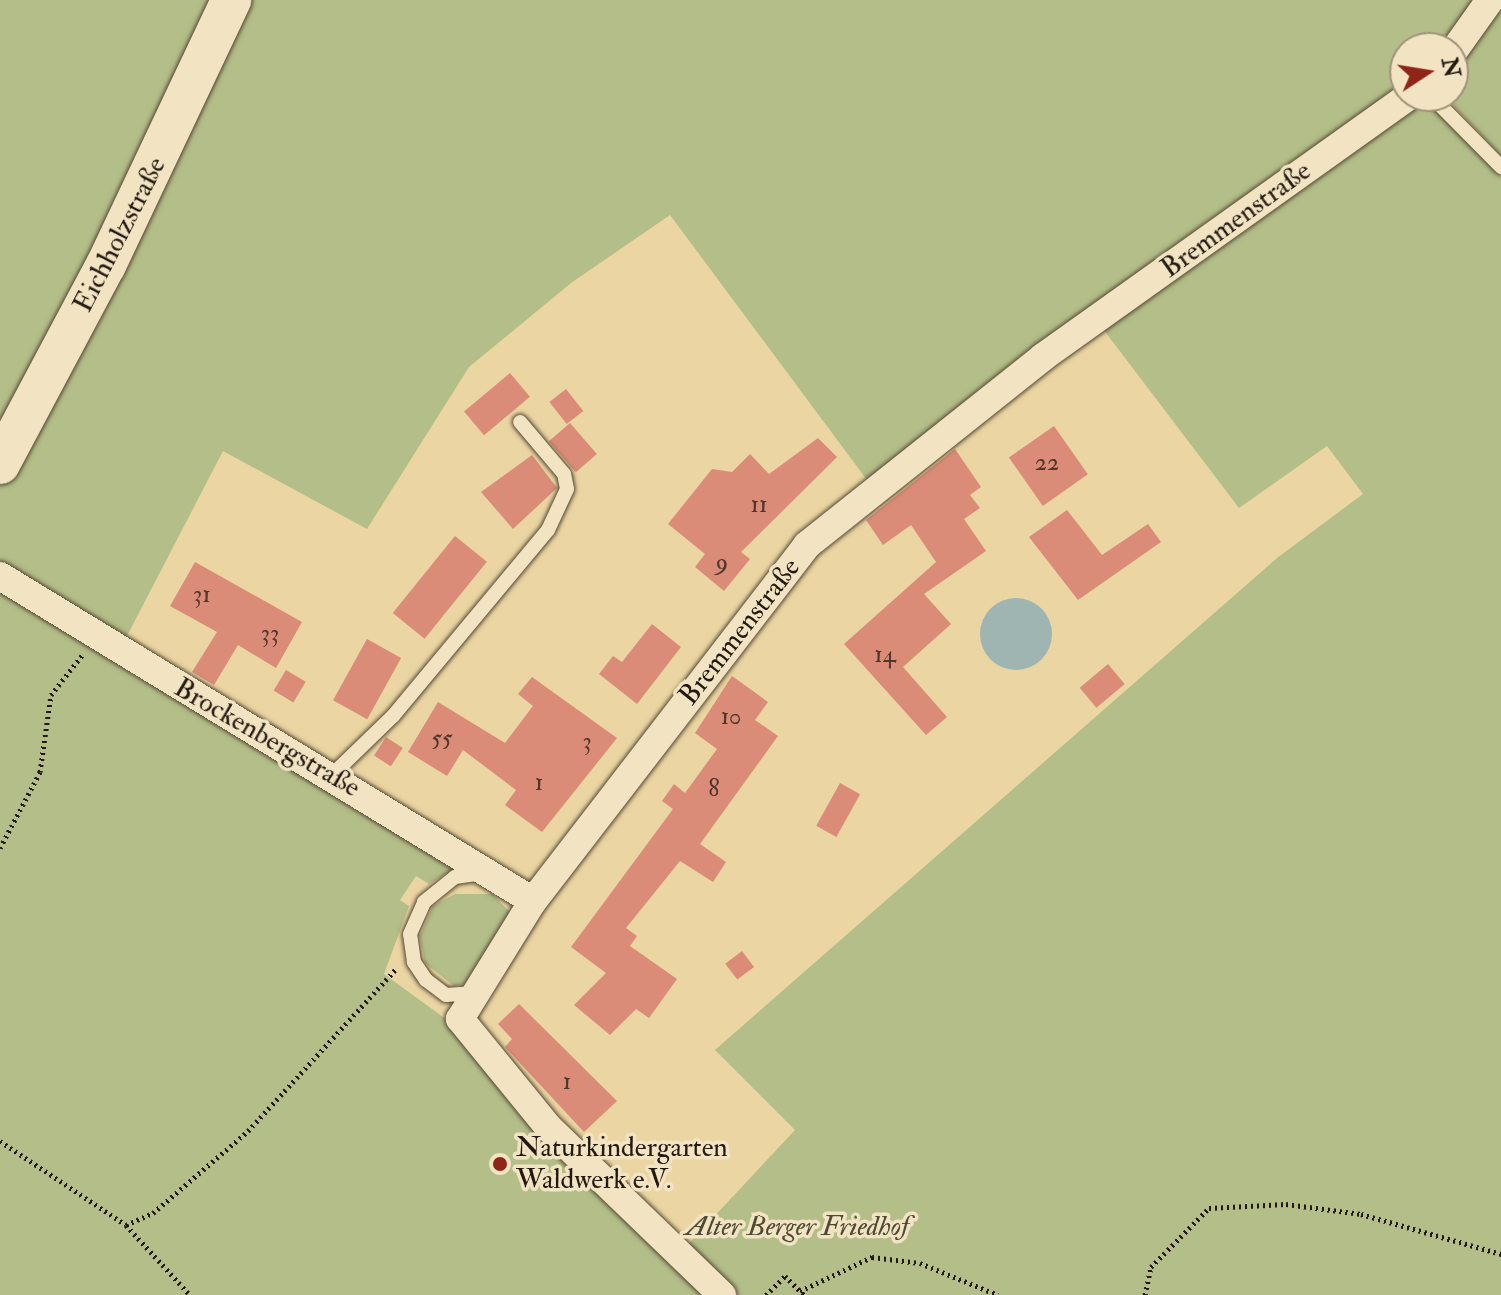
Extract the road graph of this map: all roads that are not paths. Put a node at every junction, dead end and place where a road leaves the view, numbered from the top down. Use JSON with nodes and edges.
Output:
{"nodes":[{"id":1,"x":231,"y":0,"type":"edge"},
{"id":2,"x":1490,"y":0,"type":"edge"},
{"id":3,"x":1467,"y":32,"type":"edge"},
{"id":4,"x":1389,"y":110,"type":"edge"},
{"id":5,"x":1447,"y":112,"type":"edge"},
{"id":6,"x":1501,"y":167,"type":"edge"},
{"id":7,"x":520,"y":422,"type":"dead end"},
{"id":8,"x":0,"y":464,"type":"edge"},
{"id":9,"x":8,"y":582,"type":"edge"},
{"id":10,"x":331,"y":776,"type":"junction"},
{"id":11,"x":490,"y":872,"type":"junction"},
{"id":12,"x":533,"y":901,"type":"junction"},
{"id":13,"x":476,"y":993,"type":"junction"},
{"id":14,"x":722,"y":1295,"type":"edge"}],
"edges":[{"from":1,"to":8,"type":"main road","name":"Eichholzstraße"},
{"from":2,"to":3,"type":"street"},
{"from":4,"to":12,"type":"street","name":"Bremmenstraße"},
{"from":5,"to":6,"type":"lane"},
{"from":7,"to":10,"type":"lane"},
{"from":9,"to":10,"type":"street","name":"Brockenbergstraße"},
{"from":10,"to":11,"type":"street","name":"Brockenbergstraße"},
{"from":11,"to":12,"type":"street","name":"Brockenbergstraße"},
{"from":11,"to":13,"type":"lane"},
{"from":12,"to":13,"type":"street","name":"Bremmenstraße"},
{"from":13,"to":14,"type":"street","name":"Bremmenstraße"}]}
